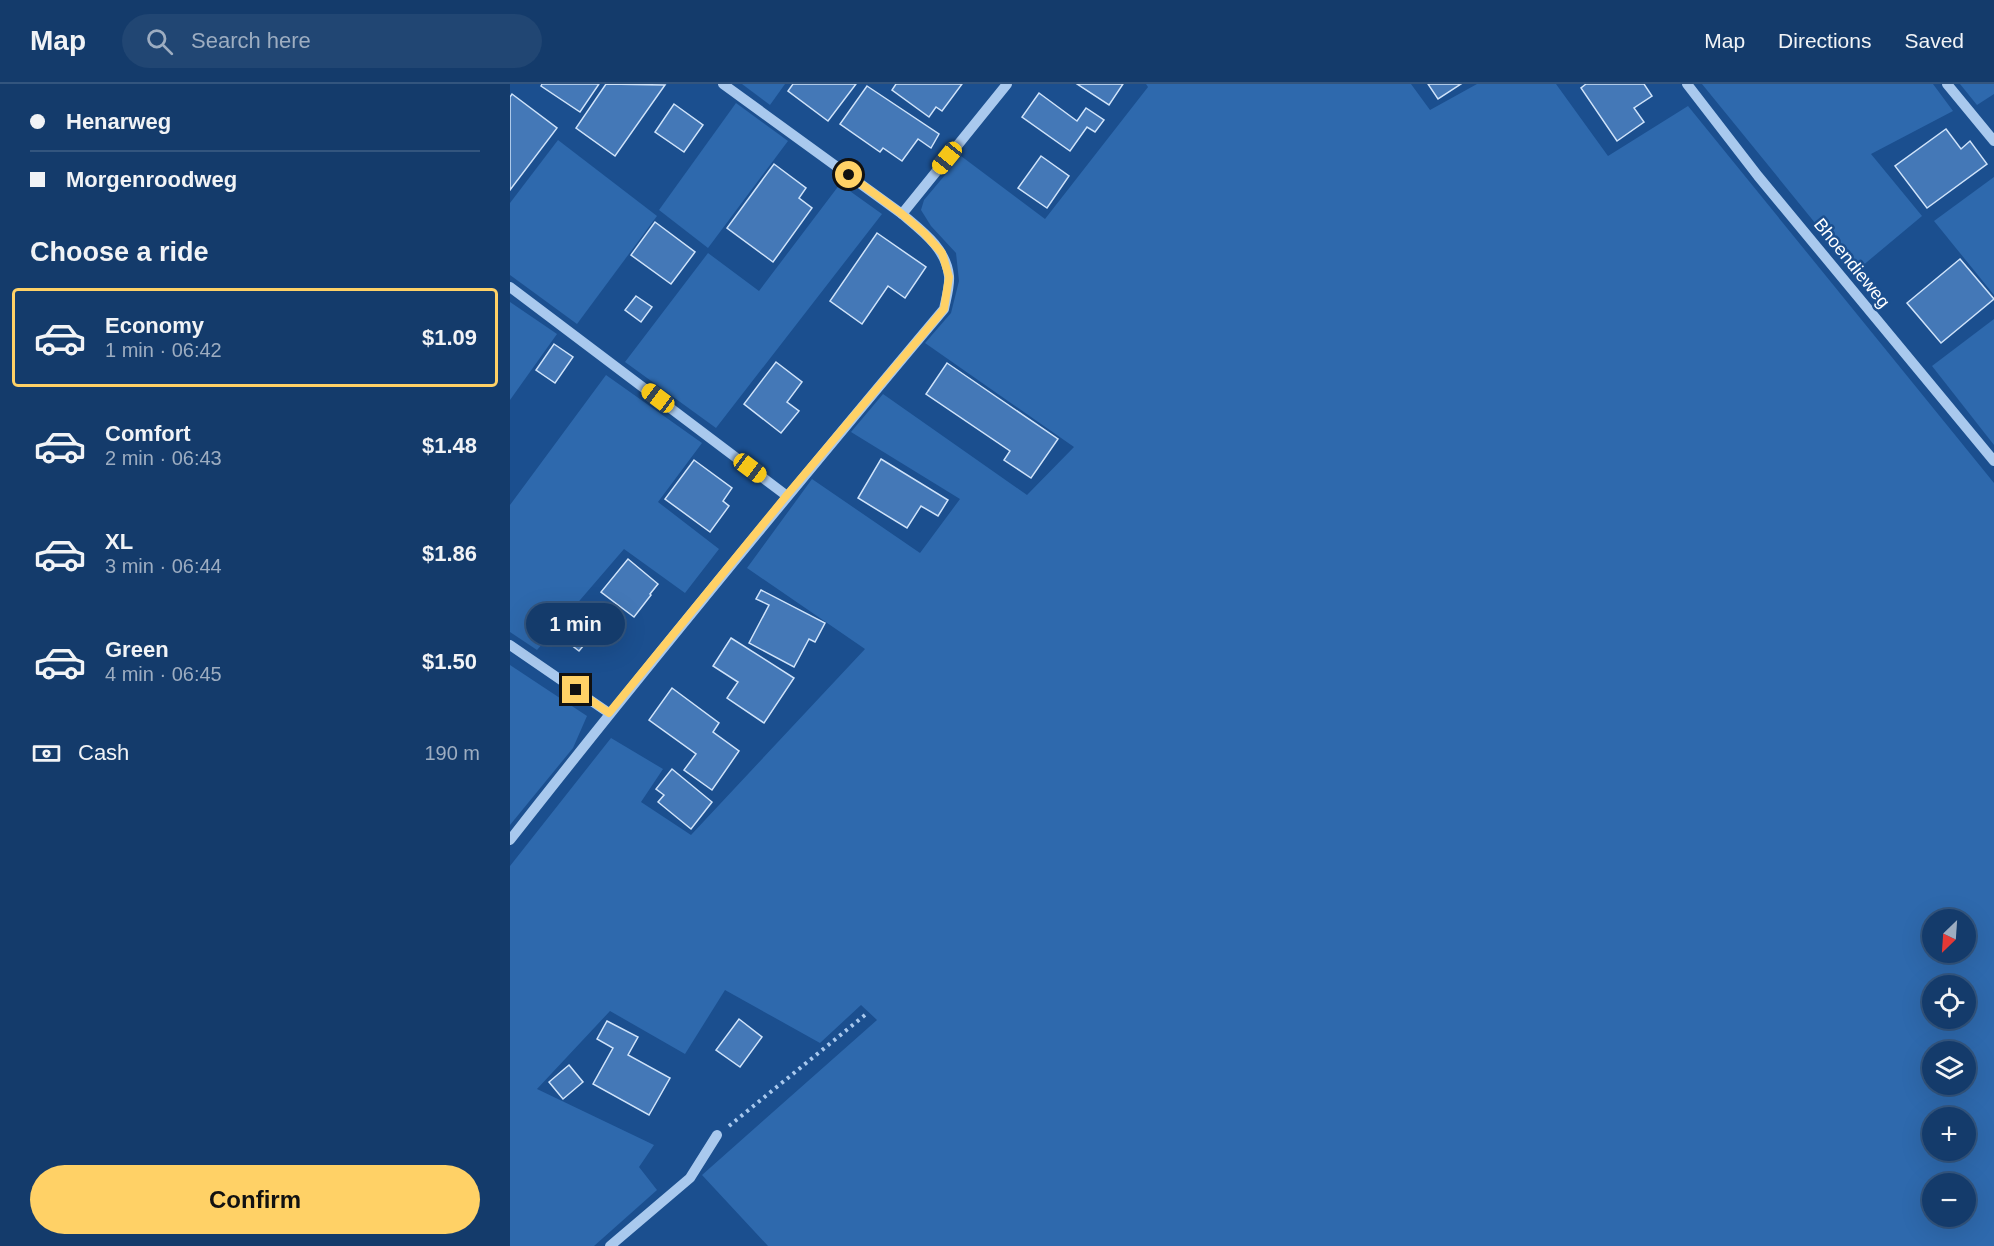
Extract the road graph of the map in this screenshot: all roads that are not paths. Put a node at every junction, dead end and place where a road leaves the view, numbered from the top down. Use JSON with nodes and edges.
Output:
{"nodes":[{"id":1,"x":723,"y":84,"type":"edge"},
{"id":2,"x":1007,"y":84,"type":"edge"},
{"id":3,"x":1687,"y":84,"type":"edge"},
{"id":4,"x":1947,"y":84,"type":"edge"},
{"id":5,"x":1994,"y":141,"type":"edge"},
{"id":6,"x":902,"y":214,"type":"junction"},
{"id":7,"x":510,"y":287,"type":"edge"},
{"id":8,"x":1994,"y":461,"type":"edge"},
{"id":9,"x":787,"y":495,"type":"junction"},
{"id":10,"x":510,"y":645,"type":"edge"},
{"id":11,"x":609,"y":713,"type":"junction"},
{"id":12,"x":510,"y":840,"type":"edge"},
{"id":13,"x":717,"y":1136,"type":"road end"},
{"id":14,"x":610,"y":1246,"type":"edge"}],
"edges":[{"from":1,"to":6,"type":"street"},
{"from":2,"to":6,"type":"street"},
{"from":3,"to":8,"type":"street","name":"Bhoendieweg"},
{"from":4,"to":5,"type":"street"},
{"from":6,"to":9,"type":"street"},
{"from":7,"to":9,"type":"street"},
{"from":9,"to":11,"type":"street"},
{"from":10,"to":11,"type":"street"},
{"from":11,"to":12,"type":"street"},
{"from":13,"to":14,"type":"street"}]}
